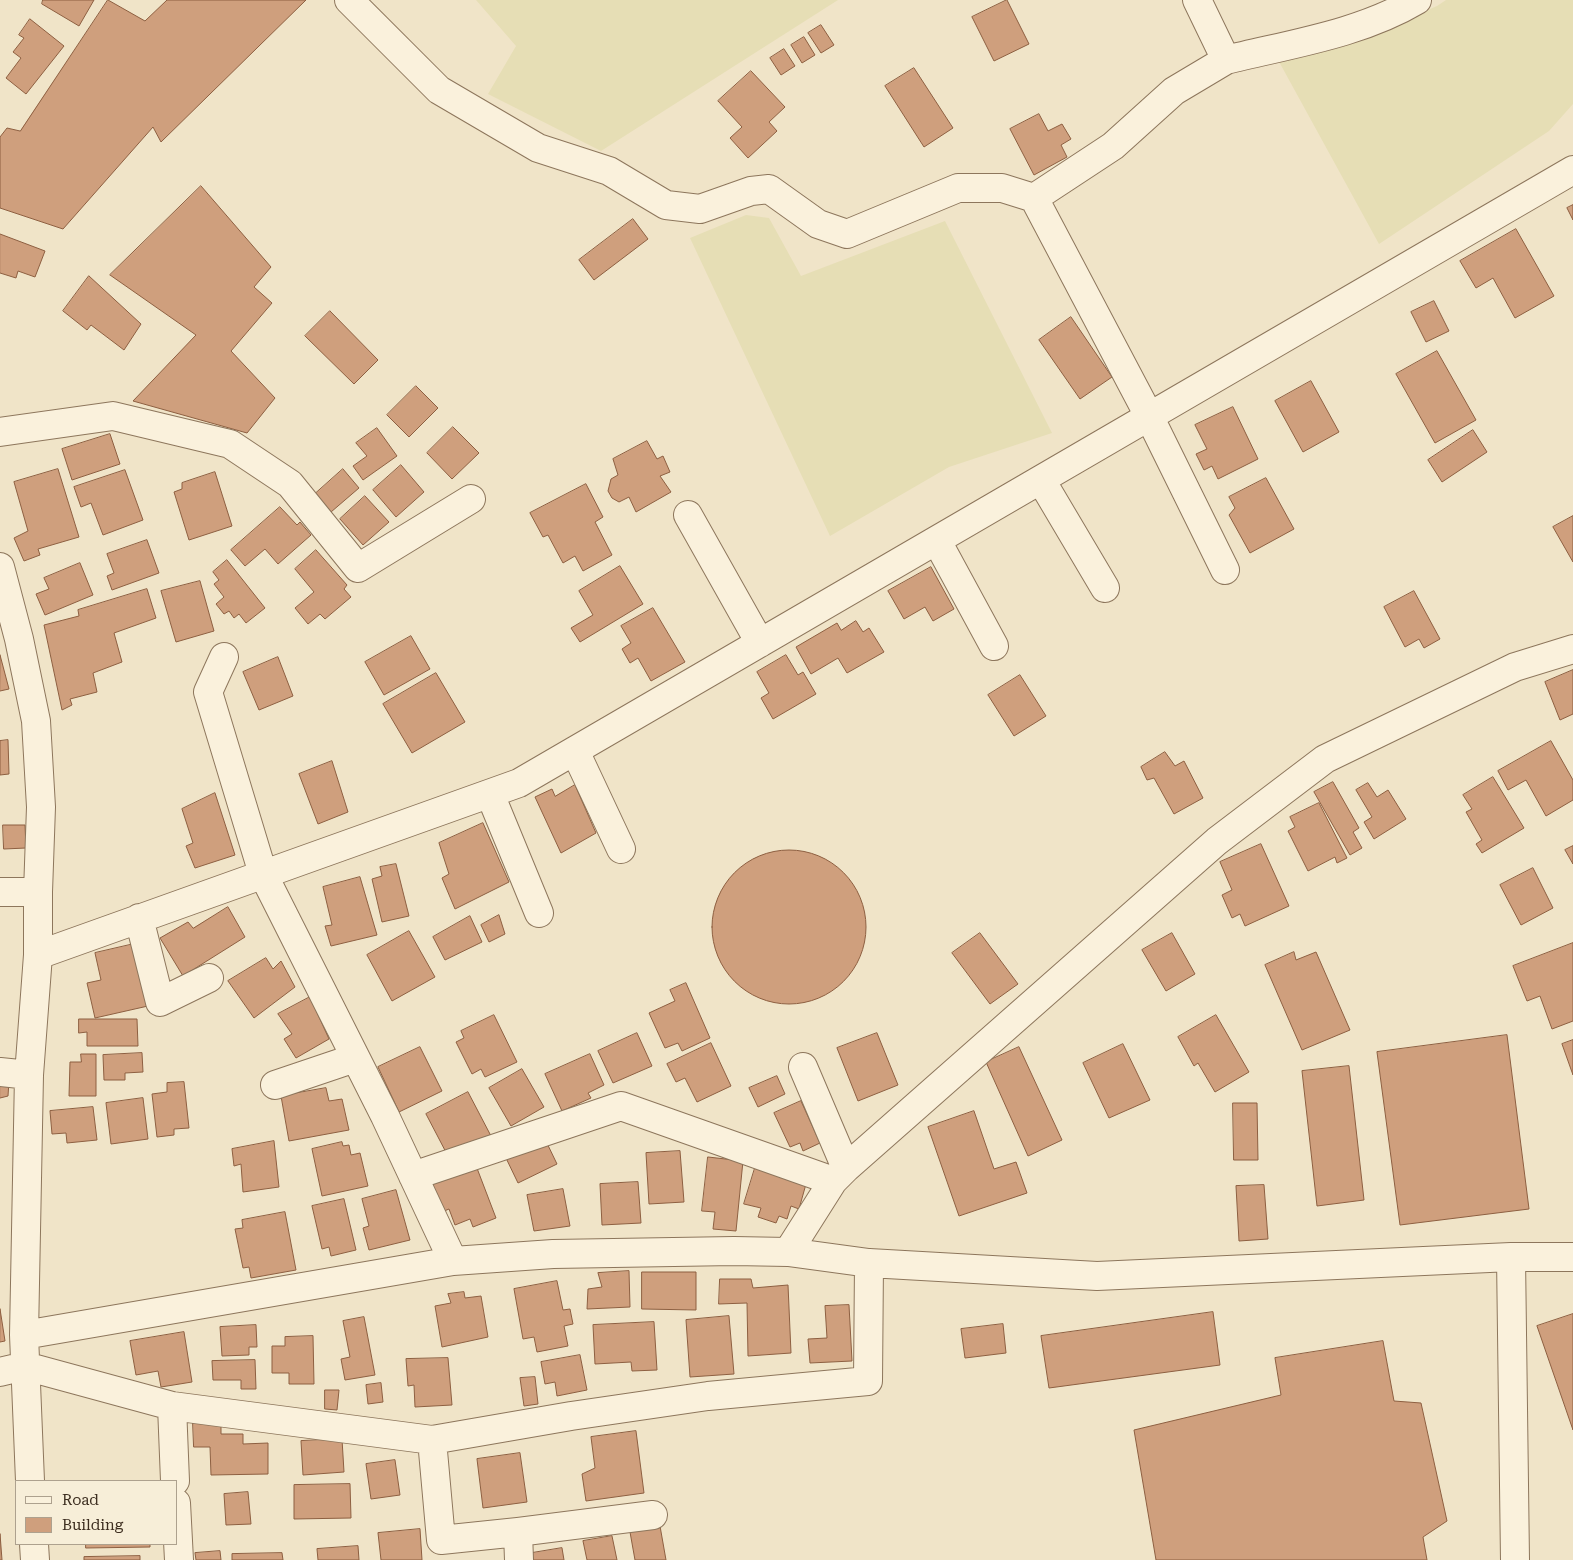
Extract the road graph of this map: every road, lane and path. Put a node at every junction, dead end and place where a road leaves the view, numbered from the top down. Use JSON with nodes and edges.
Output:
{"nodes":[{"id":1,"x":349,"y":0,"type":"edge"},
{"id":2,"x":1197,"y":0,"type":"edge"},
{"id":3,"x":1417,"y":0,"type":"edge"},
{"id":4,"x":1226,"y":60,"type":"junction"},
{"id":5,"x":1573,"y":170,"type":"edge"},
{"id":6,"x":1034,"y":198,"type":"junction"},
{"id":7,"x":1149,"y":416,"type":"junction"},
{"id":8,"x":0,"y":432,"type":"edge"},
{"id":9,"x":1041,"y":480,"type":"junction"},
{"id":10,"x":471,"y":499,"type":"dead end"},
{"id":11,"x":688,"y":515,"type":"dead end"},
{"id":12,"x":937,"y":541,"type":"junction"},
{"id":13,"x":0,"y":567,"type":"edge"},
{"id":14,"x":1225,"y":570,"type":"dead end"},
{"id":15,"x":1105,"y":588,"type":"dead end"},
{"id":16,"x":760,"y":643,"type":"junction"},
{"id":17,"x":994,"y":646,"type":"dead end"},
{"id":18,"x":1573,"y":649,"type":"edge"},
{"id":19,"x":224,"y":657,"type":"dead end"},
{"id":20,"x":575,"y":751,"type":"junction"},
{"id":21,"x":490,"y":794,"type":"junction"},
{"id":22,"x":621,"y":849,"type":"dead end"},
{"id":23,"x":262,"y":874,"type":"junction"},
{"id":24,"x":0,"y":892,"type":"edge"},
{"id":25,"x":38,"y":892,"type":"junction"},
{"id":26,"x":539,"y":913,"type":"dead end"},
{"id":27,"x":139,"y":918,"type":"junction"},
{"id":28,"x":38,"y":955,"type":"junction"},
{"id":29,"x":209,"y":978,"type":"dead end"},
{"id":30,"x":355,"y":1058,"type":"junction"},
{"id":31,"x":803,"y":1067,"type":"dead end"},
{"id":32,"x":0,"y":1072,"type":"edge"},
{"id":33,"x":29,"y":1076,"type":"junction"},
{"id":34,"x":274,"y":1085,"type":"dead end"},
{"id":35,"x":840,"y":1174,"type":"junction"},
{"id":36,"x":413,"y":1176,"type":"junction"},
{"id":37,"x":788,"y":1252,"type":"junction"},
{"id":38,"x":1511,"y":1257,"type":"junction"},
{"id":39,"x":1573,"y":1258,"type":"edge"},
{"id":40,"x":453,"y":1261,"type":"junction"},
{"id":41,"x":869,"y":1263,"type":"junction"},
{"id":42,"x":24,"y":1335,"type":"junction"},
{"id":43,"x":12,"y":1369,"type":"edge"},
{"id":44,"x":172,"y":1406,"type":"junction"},
{"id":45,"x":432,"y":1440,"type":"junction"},
{"id":46,"x":30,"y":1480,"type":"edge"},
{"id":47,"x":175,"y":1480,"type":"edge"},
{"id":48,"x":653,"y":1515,"type":"dead end"},
{"id":49,"x":518,"y":1532,"type":"junction"},
{"id":50,"x":178,"y":1541,"type":"edge"},
{"id":51,"x":34,"y":1545,"type":"edge"},
{"id":52,"x":34,"y":1560,"type":"edge"},
{"id":53,"x":179,"y":1560,"type":"edge"},
{"id":54,"x":519,"y":1560,"type":"edge"},
{"id":55,"x":1515,"y":1560,"type":"edge"}],
"edges":[{"from":1,"to":6,"type":"street"},
{"from":2,"to":4,"type":"street"},
{"from":3,"to":4,"type":"street"},
{"from":4,"to":6,"type":"street"},
{"from":5,"to":7,"type":"street"},
{"from":6,"to":7,"type":"street"},
{"from":7,"to":9,"type":"street"},
{"from":7,"to":14,"type":"street"},
{"from":8,"to":10,"type":"street"},
{"from":9,"to":12,"type":"street"},
{"from":9,"to":15,"type":"street"},
{"from":11,"to":16,"type":"street"},
{"from":12,"to":16,"type":"street"},
{"from":12,"to":17,"type":"street"},
{"from":13,"to":25,"type":"street"},
{"from":16,"to":20,"type":"street"},
{"from":18,"to":35,"type":"street"},
{"from":19,"to":23,"type":"street"},
{"from":20,"to":21,"type":"street"},
{"from":20,"to":22,"type":"street"},
{"from":21,"to":23,"type":"street"},
{"from":21,"to":26,"type":"street"},
{"from":23,"to":27,"type":"street"},
{"from":23,"to":30,"type":"street"},
{"from":24,"to":25,"type":"street"},
{"from":25,"to":28,"type":"street"},
{"from":27,"to":28,"type":"street"},
{"from":27,"to":29,"type":"street"},
{"from":28,"to":33,"type":"street"},
{"from":30,"to":34,"type":"street"},
{"from":30,"to":36,"type":"street"},
{"from":31,"to":35,"type":"street"},
{"from":32,"to":33,"type":"street"},
{"from":33,"to":42,"type":"street"},
{"from":35,"to":36,"type":"street"},
{"from":35,"to":37,"type":"street"},
{"from":36,"to":40,"type":"street"},
{"from":37,"to":40,"type":"street"},
{"from":37,"to":41,"type":"street"},
{"from":38,"to":39,"type":"street"},
{"from":38,"to":41,"type":"street"},
{"from":38,"to":55,"type":"street"},
{"from":40,"to":42,"type":"street"},
{"from":41,"to":45,"type":"street"},
{"from":42,"to":43,"type":"street"},
{"from":43,"to":44,"type":"street"},
{"from":43,"to":46,"type":"street"},
{"from":44,"to":45,"type":"street"},
{"from":44,"to":47,"type":"street"},
{"from":45,"to":49,"type":"street"},
{"from":48,"to":49,"type":"street"},
{"from":49,"to":54,"type":"street"},
{"from":50,"to":53,"type":"street"},
{"from":51,"to":52,"type":"street"}]}
